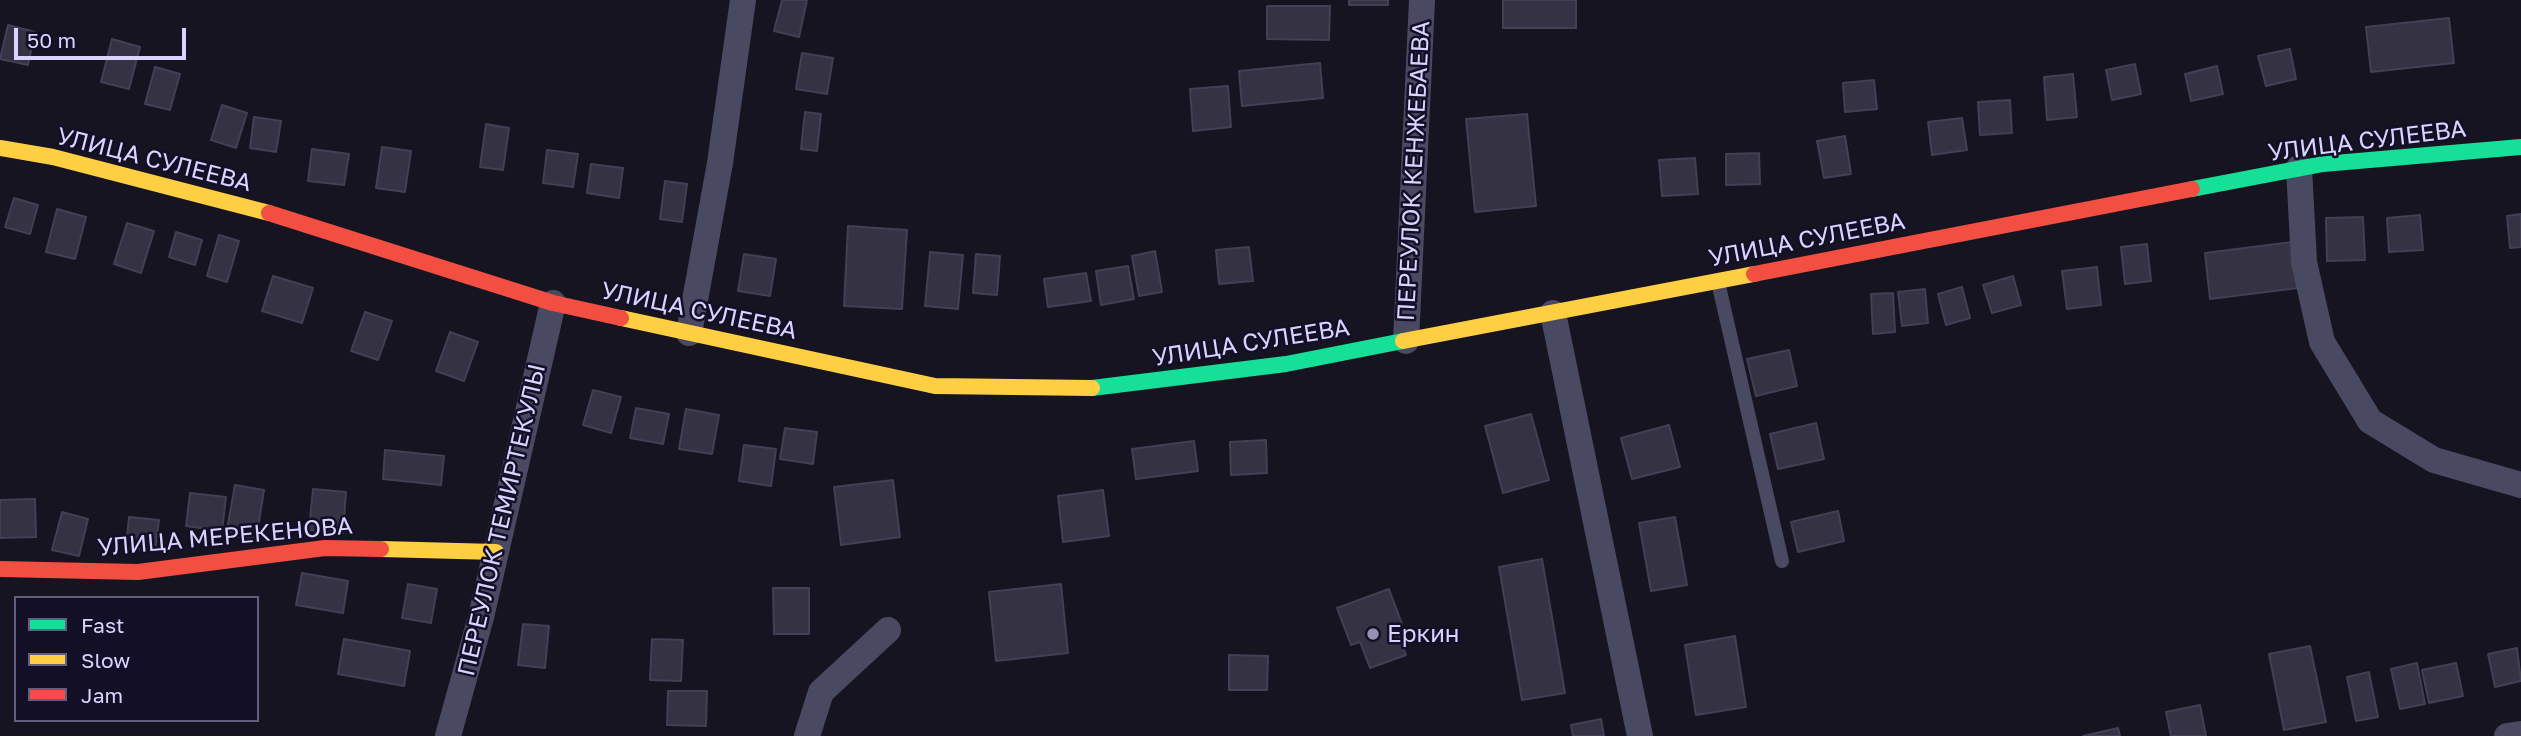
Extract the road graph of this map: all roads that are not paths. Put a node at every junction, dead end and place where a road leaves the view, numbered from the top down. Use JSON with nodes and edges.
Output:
{"nodes":[{"id":1,"x":743,"y":0,"type":"edge"},
{"id":2,"x":1422,"y":0,"type":"edge"},
{"id":3,"x":2521,"y":147,"type":"edge"},
{"id":4,"x":0,"y":148,"type":"edge"},
{"id":5,"x":2299,"y":168,"type":"junction"},
{"id":6,"x":1718,"y":281,"type":"junction"},
{"id":7,"x":553,"y":303,"type":"junction"},
{"id":8,"x":1553,"y":313,"type":"junction"},
{"id":9,"x":688,"y":332,"type":"junction"},
{"id":10,"x":1406,"y":341,"type":"junction"},
{"id":11,"x":2521,"y":485,"type":"edge"},
{"id":12,"x":496,"y":552,"type":"junction"},
{"id":13,"x":1782,"y":561,"type":"dead end"},
{"id":14,"x":0,"y":569,"type":"edge"},
{"id":15,"x":888,"y":630,"type":"dead end"},
{"id":16,"x":2521,"y":734,"type":"edge"},
{"id":17,"x":448,"y":736,"type":"edge"},
{"id":18,"x":807,"y":736,"type":"edge"},
{"id":19,"x":1640,"y":736,"type":"edge"},
{"id":20,"x":2507,"y":736,"type":"edge"}],
"edges":[{"from":1,"to":9,"type":"street"},
{"from":2,"to":10,"type":"street","name":"ПЕРЕУЛОК КЕНЖЕБАЕВА"},
{"from":3,"to":5,"type":"main road","name":"УЛИЦА СУЛЕЕВА"},
{"from":4,"to":7,"type":"main road","name":"УЛИЦА СУЛЕЕВА"},
{"from":5,"to":6,"type":"main road","name":"УЛИЦА СУЛЕЕВА"},
{"from":5,"to":11,"type":"street"},
{"from":6,"to":8,"type":"main road","name":"УЛИЦА СУЛЕЕВА"},
{"from":6,"to":13,"type":"lane"},
{"from":7,"to":9,"type":"main road","name":"УЛИЦА СУЛЕЕВА"},
{"from":7,"to":12,"type":"street","name":"ПЕРЕУЛОК ТЕМИРТЕКУЛЫ"},
{"from":8,"to":10,"type":"main road","name":"УЛИЦА СУЛЕЕВА"},
{"from":8,"to":19,"type":"street"},
{"from":9,"to":10,"type":"main road","name":"УЛИЦА СУЛЕЕВА"},
{"from":12,"to":14,"type":"main road","name":"УЛИЦА МЕРЕКЕНОВА"},
{"from":12,"to":17,"type":"street","name":"ПЕРЕУЛОК ТЕМИРТЕКУЛЫ"},
{"from":15,"to":18,"type":"street"},
{"from":16,"to":20,"type":"street"}]}
